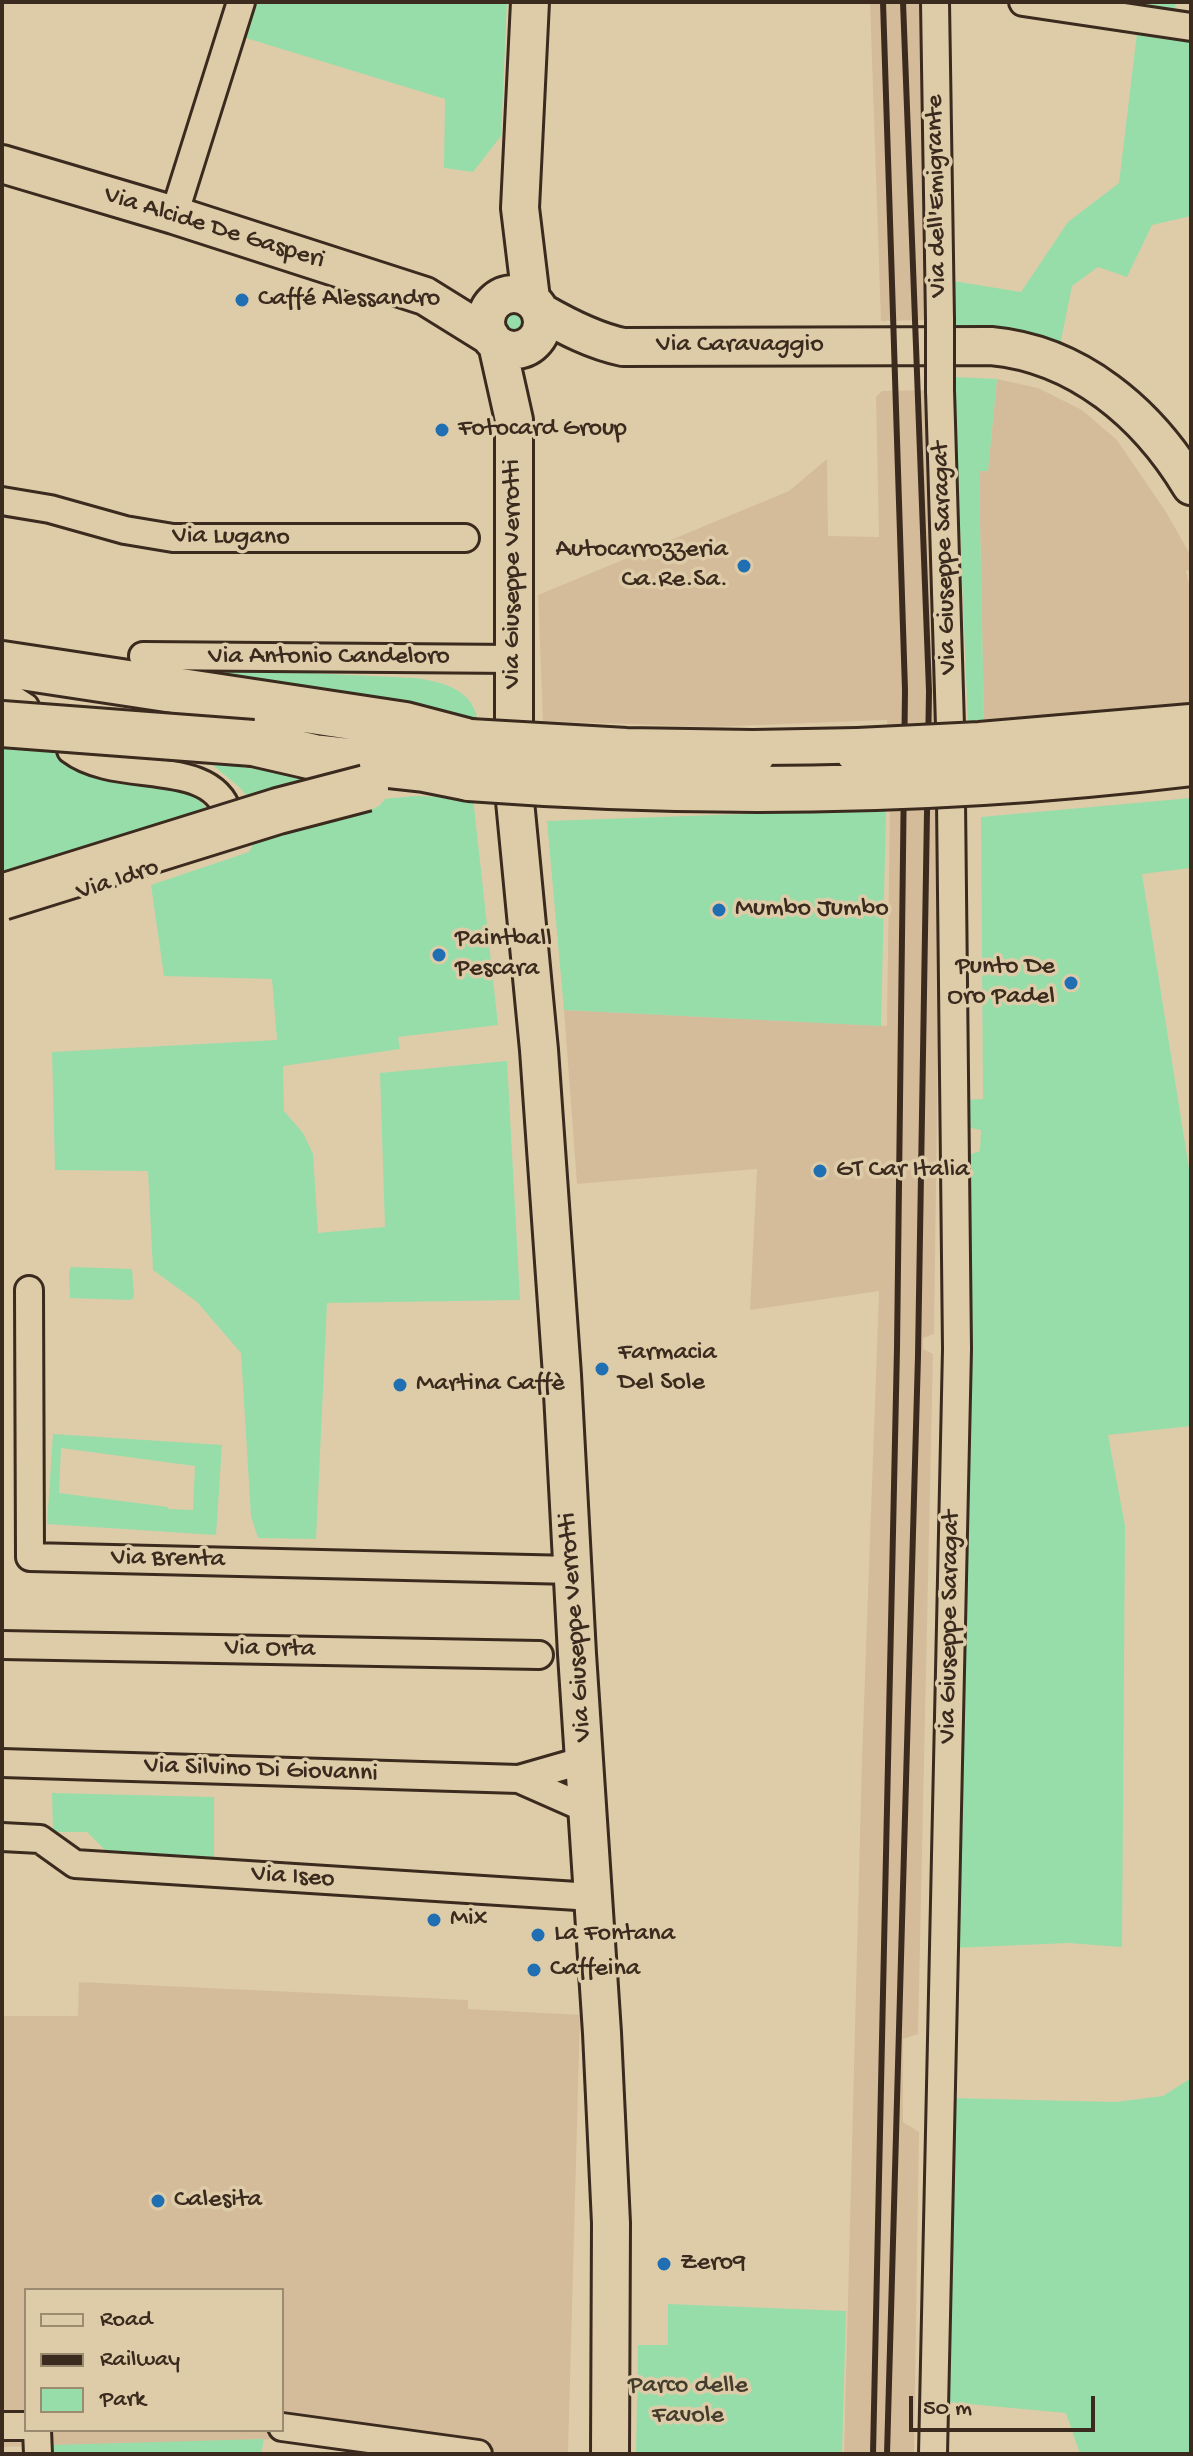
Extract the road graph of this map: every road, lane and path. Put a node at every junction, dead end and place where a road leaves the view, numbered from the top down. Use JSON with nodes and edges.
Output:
{"nodes":[{"id":1,"x":241,"y":2,"type":"edge"},
{"id":2,"x":530,"y":2,"type":"edge"},
{"id":3,"x":935,"y":2,"type":"edge"},
{"id":4,"x":1023,"y":2,"type":"edge"},
{"id":5,"x":1191,"y":27,"type":"edge"},
{"id":6,"x":2,"y":164,"type":"edge"},
{"id":7,"x":174,"y":215,"type":"junction"},
{"id":8,"x":514,"y":323,"type":"junction"},
{"id":9,"x":940,"y":390,"type":"joint"},
{"id":10,"x":1188,"y":476,"type":"edge"},
{"id":11,"x":2,"y":501,"type":"edge"},
{"id":12,"x":465,"y":538,"type":"dead end"},
{"id":13,"x":143,"y":656,"type":"dead end"},
{"id":14,"x":515,"y":659,"type":"junction"},
{"id":15,"x":2,"y":664,"type":"edge"},
{"id":16,"x":2,"y":692,"type":"edge"},
{"id":17,"x":14,"y":715,"type":"edge"},
{"id":18,"x":950,"y":726,"type":"dead end"},
{"id":19,"x":1191,"y":727,"type":"edge"},
{"id":20,"x":514,"y":729,"type":"dead end"},
{"id":21,"x":71,"y":750,"type":"dead end"},
{"id":22,"x":470,"y":760,"type":"junction"},
{"id":23,"x":1191,"y":763,"type":"edge"},
{"id":24,"x":367,"y":766,"type":"junction"},
{"id":25,"x":515,"y":801,"type":"dead end"},
{"id":26,"x":951,"y":801,"type":"dead end"},
{"id":27,"x":2,"y":897,"type":"edge"},
{"id":28,"x":2,"y":919,"type":"edge"},
{"id":29,"x":29,"y":1290,"type":"dead end"},
{"id":30,"x":572,"y":1570,"type":"junction"},
{"id":31,"x":2,"y":1645,"type":"edge"},
{"id":32,"x":539,"y":1655,"type":"dead end"},
{"id":33,"x":585,"y":1760,"type":"junction"},
{"id":34,"x":2,"y":1763,"type":"edge"},
{"id":35,"x":519,"y":1779,"type":"junction"},
{"id":36,"x":587,"y":1809,"type":"junction"},
{"id":37,"x":2,"y":1837,"type":"edge"},
{"id":38,"x":593,"y":1897,"type":"junction"},
{"id":39,"x":2,"y":2426,"type":"edge"},
{"id":40,"x":24,"y":2426,"type":"edge"},
{"id":41,"x":284,"y":2427,"type":"edge"},
{"id":42,"x":37,"y":2432,"type":"edge"},
{"id":43,"x":38,"y":2454,"type":"edge"},
{"id":44,"x":478,"y":2454,"type":"edge"},
{"id":45,"x":610,"y":2454,"type":"edge"},
{"id":46,"x":933,"y":2454,"type":"edge"}],
"edges":[{"from":1,"to":7,"type":"street"},
{"from":2,"to":8,"type":"street"},
{"from":3,"to":9,"type":"street","name":"Via dell'Emigrante","bridge":true},
{"from":4,"to":5,"type":"street"},
{"from":6,"to":7,"type":"street","name":"Via Alcide De Gasperi"},
{"from":7,"to":8,"type":"street","name":"Via Alcide De Gasperi"},
{"from":8,"to":10,"type":"street","name":"Via Caravaggio"},
{"from":8,"to":14,"type":"street","name":"Via Giuseppe Verrotti"},
{"from":9,"to":18,"type":"street","name":"Via Giuseppe Saragat"},
{"from":11,"to":12,"type":"street","name":"Via Lugano"},
{"from":13,"to":14,"type":"street","name":"Via Antonio Candeloro"},
{"from":14,"to":20,"type":"street","name":"Via Giuseppe Verrotti"},
{"from":15,"to":22,"type":"highway"},
{"from":16,"to":17,"type":"street"},
{"from":17,"to":24,"type":"highway","bridge":true},
{"from":19,"to":22,"type":"highway","bridge":true},
{"from":21,"to":28,"type":"street","name":"Via Idro"},
{"from":22,"to":23,"type":"highway","bridge":true},
{"from":22,"to":24,"type":"highway"},
{"from":24,"to":27,"type":"highway","bridge":true},
{"from":25,"to":30,"type":"street","name":"Via Giuseppe Verrotti"},
{"from":26,"to":46,"type":"street","name":"Via Giuseppe Saragat"},
{"from":29,"to":30,"type":"street","name":"Via Brenta"},
{"from":30,"to":33,"type":"street","name":"Via Giuseppe Verrotti"},
{"from":31,"to":32,"type":"street","name":"Via Orta"},
{"from":33,"to":35,"type":"street","name":"Via Silvino Di Giovanni"},
{"from":33,"to":36,"type":"street","name":"Via Giuseppe Verrotti"},
{"from":34,"to":35,"type":"street","name":"Via Silvino Di Giovanni"},
{"from":35,"to":36,"type":"street","name":"Via Silvino Di Giovanni"},
{"from":36,"to":38,"type":"street","name":"Via Giuseppe Verrotti"},
{"from":37,"to":38,"type":"street","name":"Via Iseo"},
{"from":38,"to":45,"type":"street","name":"Via Giuseppe Verrotti"},
{"from":39,"to":40,"type":"street"},
{"from":41,"to":44,"type":"street"},
{"from":42,"to":43,"type":"street"}]}
